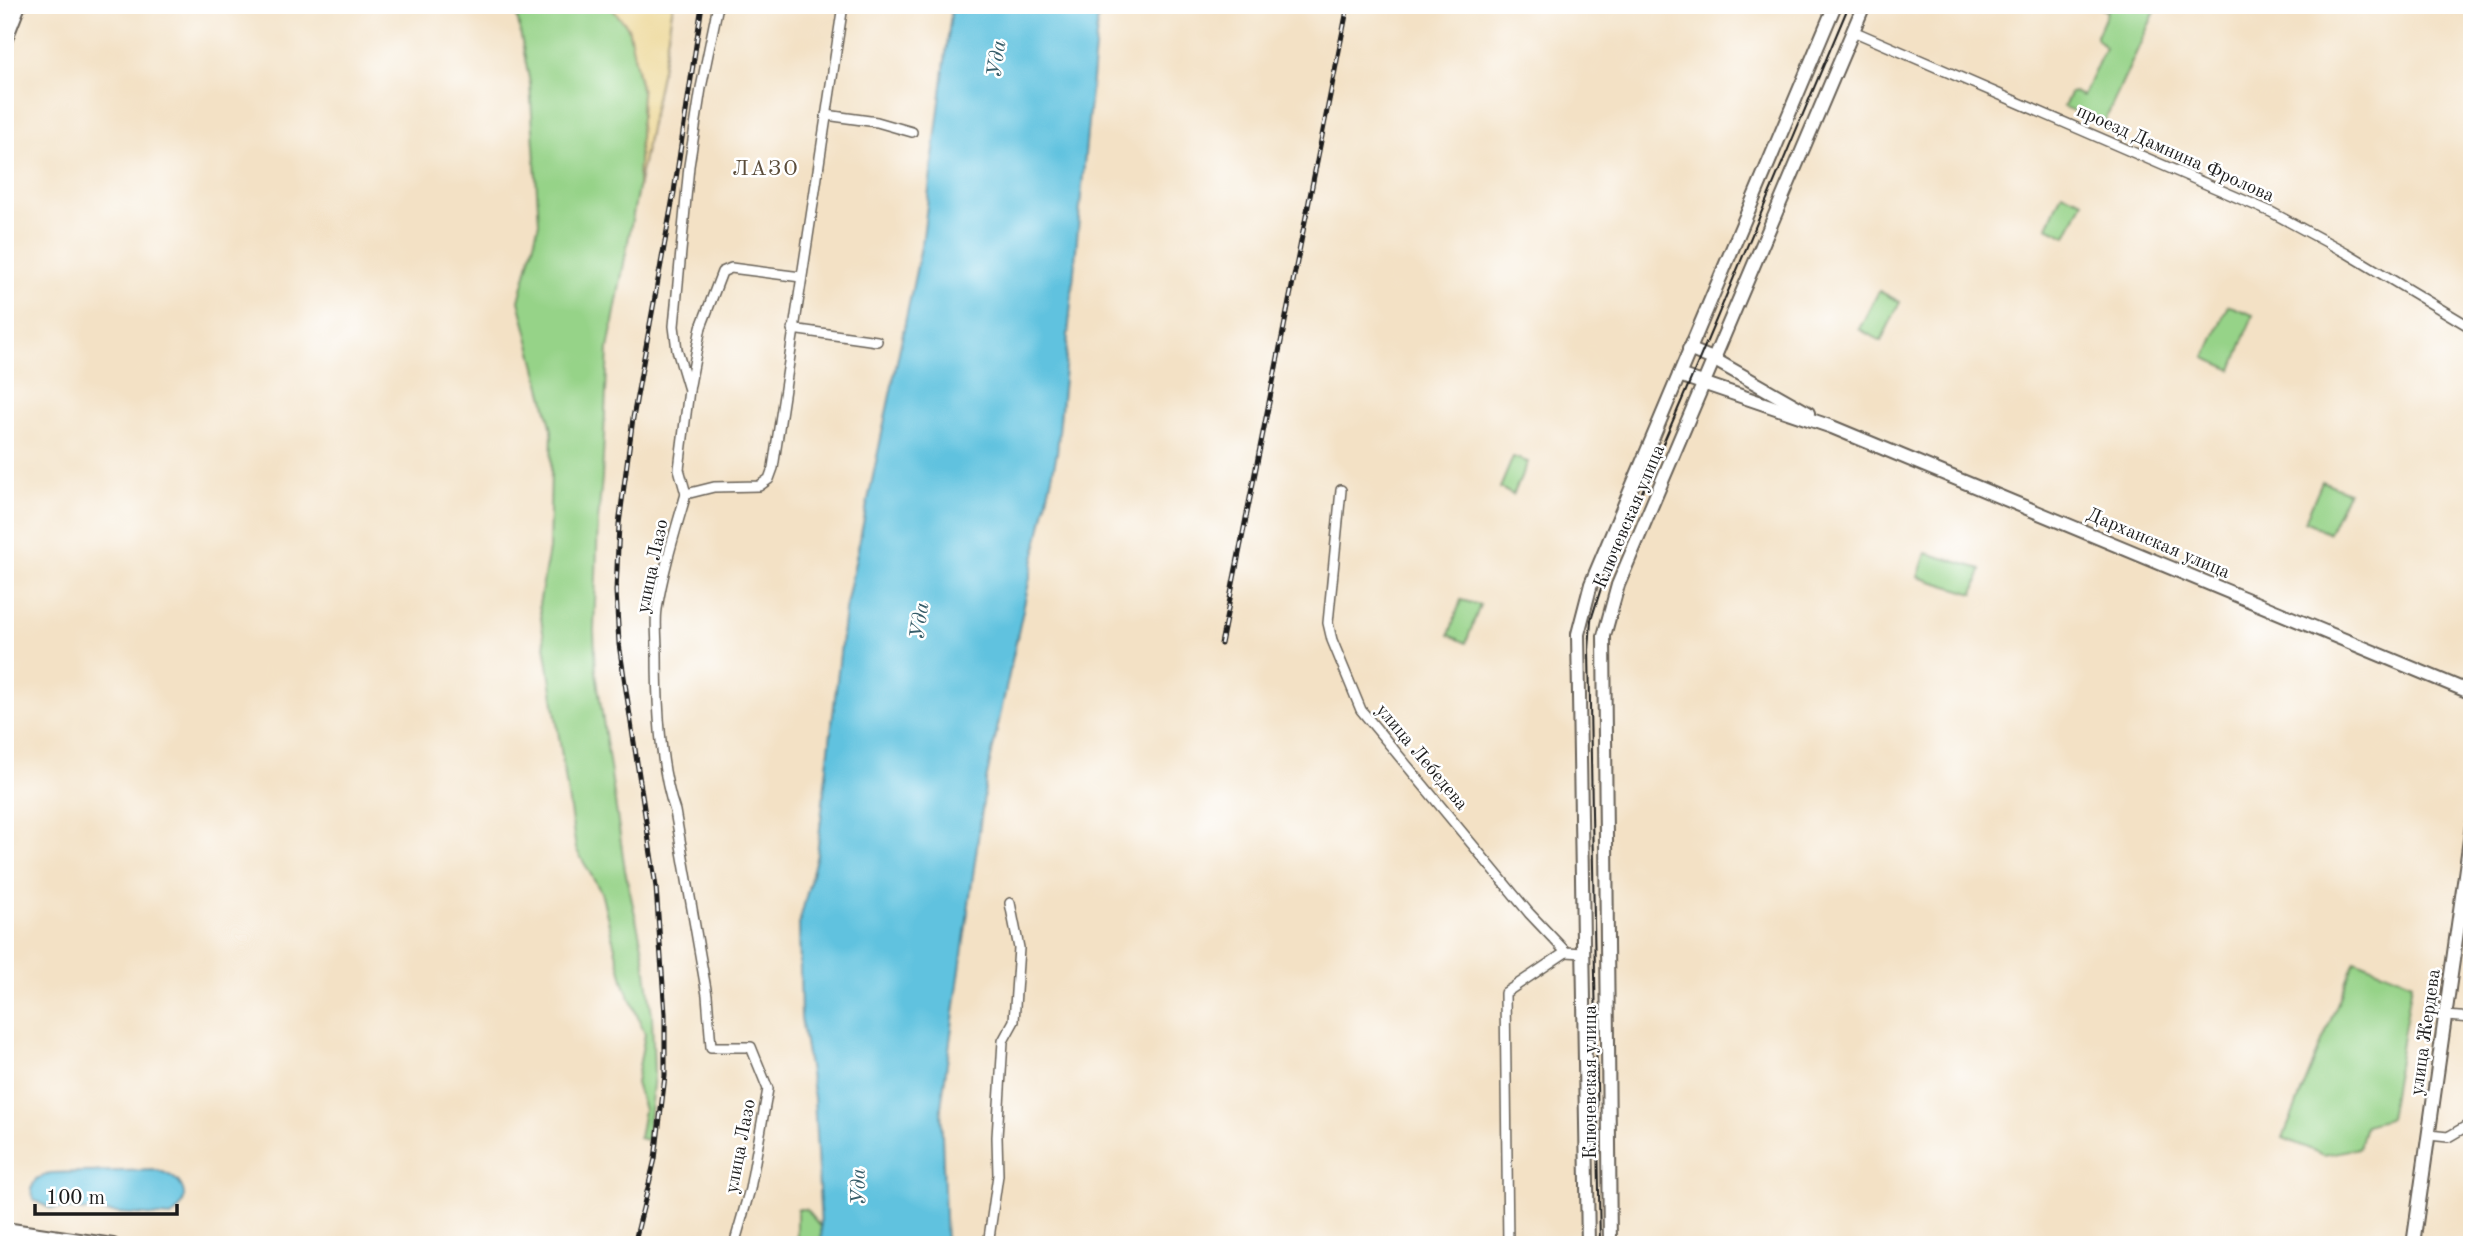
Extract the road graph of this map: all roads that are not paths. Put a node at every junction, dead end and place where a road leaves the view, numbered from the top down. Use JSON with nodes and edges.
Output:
{"nodes":[{"id":1,"x":19,"y":5,"type":"edge"},
{"id":2,"x":718,"y":5,"type":"edge"},
{"id":3,"x":843,"y":5,"type":"edge"},
{"id":4,"x":1835,"y":5,"type":"edge"},
{"id":5,"x":1864,"y":5,"type":"edge"},
{"id":6,"x":2464,"y":5,"type":"edge"},
{"id":7,"x":2472,"y":8,"type":"edge"},
{"id":8,"x":1853,"y":31,"type":"junction"},
{"id":9,"x":5,"y":41,"type":"edge"},
{"id":10,"x":826,"y":115,"type":"junction"},
{"id":11,"x":912,"y":132,"type":"dead end"},
{"id":12,"x":801,"y":277,"type":"junction"},
{"id":13,"x":2472,"y":328,"type":"edge"},
{"id":14,"x":792,"y":329,"type":"junction"},
{"id":15,"x":877,"y":341,"type":"dead end"},
{"id":16,"x":1689,"y":349,"type":"junction"},
{"id":17,"x":1715,"y":360,"type":"junction"},
{"id":18,"x":1679,"y":374,"type":"junction"},
{"id":19,"x":1704,"y":385,"type":"junction"},
{"id":20,"x":689,"y":390,"type":"junction"},
{"id":21,"x":1832,"y":427,"type":"junction"},
{"id":22,"x":1341,"y":490,"type":"dead end"},
{"id":23,"x":685,"y":494,"type":"junction"},
{"id":24,"x":2472,"y":693,"type":"edge"},
{"id":25,"x":2472,"y":825,"type":"edge"},
{"id":26,"x":1010,"y":903,"type":"dead end"},
{"id":27,"x":1566,"y":952,"type":"junction"},
{"id":28,"x":1583,"y":953,"type":"junction"},
{"id":29,"x":2446,"y":1016,"type":"junction"},
{"id":30,"x":2472,"y":1018,"type":"edge"},
{"id":31,"x":2472,"y":1123,"type":"edge"},
{"id":32,"x":2429,"y":1135,"type":"junction"},
{"id":33,"x":5,"y":1229,"type":"edge"},
{"id":34,"x":113,"y":1245,"type":"edge"},
{"id":35,"x":734,"y":1245,"type":"edge"},
{"id":36,"x":988,"y":1245,"type":"edge"},
{"id":37,"x":1508,"y":1245,"type":"edge"},
{"id":38,"x":1588,"y":1245,"type":"edge"},
{"id":39,"x":1610,"y":1245,"type":"edge"},
{"id":40,"x":2413,"y":1245,"type":"edge"}],
"edges":[{"from":1,"to":9,"type":"main road"},
{"from":2,"to":20,"type":"street"},
{"from":3,"to":10,"type":"street"},
{"from":4,"to":16,"type":"main road","name":"Ключевская улица"},
{"from":5,"to":8,"type":"main road","name":"Ключевская улица"},
{"from":6,"to":7,"type":"street"},
{"from":8,"to":13,"type":"street","name":"проезд Дамнина Фролова"},
{"from":8,"to":17,"type":"main road","name":"Ключевская улица"},
{"from":10,"to":11,"type":"street"},
{"from":10,"to":12,"type":"street"},
{"from":12,"to":14,"type":"street"},
{"from":12,"to":20,"type":"street"},
{"from":14,"to":15,"type":"street"},
{"from":14,"to":23,"type":"street"},
{"from":16,"to":17,"type":"main road","name":"Дарханская улица"},
{"from":16,"to":18,"type":"main road","name":"Ключевская улица"},
{"from":17,"to":19,"type":"main road","name":"Ключевская улица"},
{"from":17,"to":21,"type":"main road","name":"Дарханская улица"},
{"from":18,"to":19,"type":"main road","name":"Дарханская улица"},
{"from":18,"to":28,"type":"main road","name":"Ключевская улица"},
{"from":19,"to":21,"type":"main road","name":"Дарханская улица"},
{"from":19,"to":39,"type":"main road","name":"Ключевская улица"},
{"from":20,"to":23,"type":"street"},
{"from":21,"to":24,"type":"main road","name":"Дарханская улица"},
{"from":22,"to":27,"type":"street","name":"улица Лебедева"},
{"from":23,"to":35,"type":"street","name":"улица Лазо"},
{"from":25,"to":29,"type":"main road","name":"улица Жердева"},
{"from":26,"to":36,"type":"street"},
{"from":27,"to":28,"type":"street"},
{"from":27,"to":37,"type":"street"},
{"from":28,"to":38,"type":"main road","name":"Ключевская улица"},
{"from":29,"to":30,"type":"street"},
{"from":29,"to":32,"type":"main road","name":"улица Жердева"},
{"from":31,"to":32,"type":"street"},
{"from":32,"to":40,"type":"main road","name":"улица Жердева"},
{"from":33,"to":34,"type":"main road"}]}
